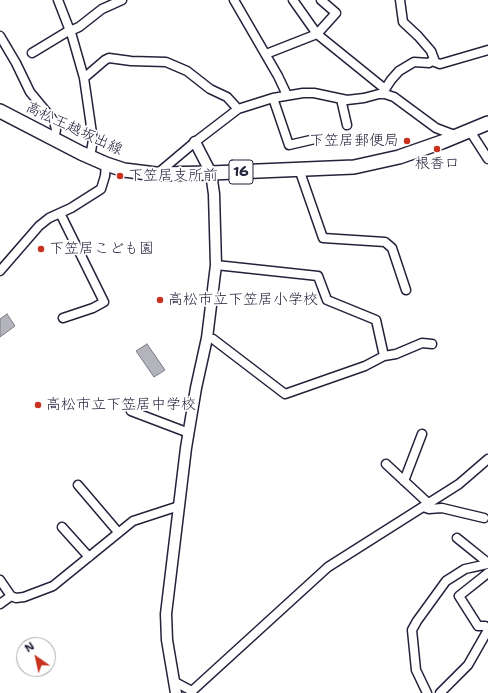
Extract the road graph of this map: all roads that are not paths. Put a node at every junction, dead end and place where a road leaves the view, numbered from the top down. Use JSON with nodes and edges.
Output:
{"nodes":[{"id":1,"x":58,"y":0,"type":"edge"},
{"id":2,"x":122,"y":0,"type":"edge"},
{"id":3,"x":234,"y":0,"type":"edge"},
{"id":4,"x":293,"y":0,"type":"edge"},
{"id":5,"x":321,"y":0,"type":"edge"},
{"id":6,"x":400,"y":0,"type":"edge"},
{"id":7,"x":70,"y":31,"type":"junction"},
{"id":8,"x":317,"y":34,"type":"junction"},
{"id":9,"x":0,"y":36,"type":"edge"},
{"id":10,"x":488,"y":50,"type":"edge"},
{"id":11,"x":32,"y":53,"type":"dead end"},
{"id":12,"x":266,"y":54,"type":"junction"},
{"id":13,"x":432,"y":60,"type":"junction"},
{"id":14,"x":84,"y":78,"type":"junction"},
{"id":15,"x":383,"y":92,"type":"junction"},
{"id":16,"x":287,"y":95,"type":"junction"},
{"id":17,"x":273,"y":98,"type":"junction"},
{"id":18,"x":341,"y":99,"type":"junction"},
{"id":19,"x":238,"y":109,"type":"junction"},
{"id":20,"x":0,"y":111,"type":"edge"},
{"id":21,"x":488,"y":123,"type":"edge"},
{"id":22,"x":347,"y":125,"type":"dead end"},
{"id":23,"x":470,"y":131,"type":"junction"},
{"id":24,"x":457,"y":136,"type":"junction"},
{"id":25,"x":54,"y":139,"type":"junction"},
{"id":26,"x":315,"y":139,"type":"dead end"},
{"id":27,"x":195,"y":142,"type":"junction"},
{"id":28,"x":90,"y":157,"type":"junction"},
{"id":29,"x":488,"y":159,"type":"edge"},
{"id":30,"x":106,"y":164,"type":"junction"},
{"id":31,"x":299,"y":169,"type":"junction"},
{"id":32,"x":211,"y":173,"type":"junction"},
{"id":33,"x":156,"y":174,"type":"junction"},
{"id":34,"x":60,"y":213,"type":"junction"},
{"id":35,"x":216,"y":265,"type":"junction"},
{"id":36,"x":0,"y":270,"type":"edge"},
{"id":37,"x":406,"y":290,"type":"dead end"},
{"id":38,"x":63,"y":318,"type":"dead end"},
{"id":39,"x":207,"y":338,"type":"junction"},
{"id":40,"x":432,"y":344,"type":"dead end"},
{"id":41,"x":384,"y":356,"type":"junction"},
{"id":42,"x":131,"y":411,"type":"dead end"},
{"id":43,"x":189,"y":433,"type":"junction"},
{"id":44,"x":422,"y":434,"type":"dead end"},
{"id":45,"x":488,"y":459,"type":"edge"},
{"id":46,"x":386,"y":464,"type":"dead end"},
{"id":47,"x":404,"y":481,"type":"junction"},
{"id":48,"x":78,"y":485,"type":"dead end"},
{"id":49,"x":426,"y":505,"type":"junction"},
{"id":50,"x":179,"y":506,"type":"junction"},
{"id":51,"x":484,"y":518,"type":"dead end"},
{"id":52,"x":62,"y":527,"type":"dead end"},
{"id":53,"x":118,"y":532,"type":"junction"},
{"id":54,"x":457,"y":538,"type":"dead end"},
{"id":55,"x":89,"y":556,"type":"junction"},
{"id":56,"x":488,"y":563,"type":"edge"},
{"id":57,"x":488,"y":573,"type":"edge"},
{"id":58,"x":0,"y":580,"type":"edge"},
{"id":59,"x":11,"y":596,"type":"junction"},
{"id":60,"x":0,"y":604,"type":"edge"},
{"id":61,"x":488,"y":630,"type":"edge"},
{"id":62,"x":175,"y":682,"type":"junction"},
{"id":63,"x":193,"y":692,"type":"edge"},
{"id":64,"x":176,"y":693,"type":"edge"},
{"id":65,"x":427,"y":693,"type":"edge"},
{"id":66,"x":440,"y":693,"type":"edge"}],
"edges":[{"from":1,"to":7,"type":"street"},
{"from":2,"to":7,"type":"street"},
{"from":3,"to":12,"type":"street"},
{"from":4,"to":8,"type":"street"},
{"from":5,"to":8,"type":"street"},
{"from":6,"to":13,"type":"street"},
{"from":7,"to":11,"type":"street"},
{"from":7,"to":14,"type":"street"},
{"from":8,"to":12,"type":"street"},
{"from":8,"to":15,"type":"street"},
{"from":9,"to":25,"type":"street"},
{"from":10,"to":13,"type":"street"},
{"from":12,"to":16,"type":"street"},
{"from":13,"to":15,"type":"street"},
{"from":14,"to":19,"type":"street"},
{"from":14,"to":28,"type":"street"},
{"from":15,"to":18,"type":"street"},
{"from":15,"to":24,"type":"street"},
{"from":16,"to":17,"type":"street"},
{"from":16,"to":18,"type":"street"},
{"from":17,"to":19,"type":"street"},
{"from":17,"to":26,"type":"street"},
{"from":18,"to":22,"type":"street"},
{"from":19,"to":27,"type":"street"},
{"from":20,"to":25,"type":"main road","name":"高松王越坂出線","number":"16"},
{"from":21,"to":23,"type":"main road","name":"高松王越坂出線","number":"16"},
{"from":23,"to":24,"type":"main road","name":"高松王越坂出線","number":"16"},
{"from":23,"to":29,"type":"street"},
{"from":24,"to":31,"type":"main road","name":"高松王越坂出線","number":"16"},
{"from":25,"to":28,"type":"main road","name":"高松王越坂出線","number":"16"},
{"from":27,"to":32,"type":"street"},
{"from":27,"to":33,"type":"street"},
{"from":28,"to":30,"type":"main road","name":"高松王越坂出線","number":"16"},
{"from":30,"to":33,"type":"main road","name":"高松王越坂出線","number":"16"},
{"from":30,"to":34,"type":"street"},
{"from":31,"to":32,"type":"main road","name":"高松王越坂出線","number":"16"},
{"from":31,"to":37,"type":"street"},
{"from":32,"to":33,"type":"main road","name":"高松王越坂出線","number":"16"},
{"from":32,"to":35,"type":"street"},
{"from":34,"to":36,"type":"street"},
{"from":34,"to":38,"type":"street"},
{"from":35,"to":39,"type":"street"},
{"from":35,"to":41,"type":"street"},
{"from":39,"to":41,"type":"street"},
{"from":39,"to":43,"type":"street"},
{"from":40,"to":41,"type":"street"},
{"from":42,"to":43,"type":"street"},
{"from":43,"to":50,"type":"street"},
{"from":44,"to":47,"type":"street"},
{"from":45,"to":49,"type":"street"},
{"from":46,"to":47,"type":"street"},
{"from":47,"to":49,"type":"street"},
{"from":48,"to":53,"type":"street"},
{"from":49,"to":51,"type":"street"},
{"from":49,"to":63,"type":"street"},
{"from":50,"to":53,"type":"street"},
{"from":50,"to":62,"type":"street"},
{"from":52,"to":55,"type":"street"},
{"from":53,"to":55,"type":"street"},
{"from":54,"to":56,"type":"street"},
{"from":55,"to":59,"type":"street"},
{"from":56,"to":65,"type":"street"},
{"from":57,"to":61,"type":"street"},
{"from":58,"to":59,"type":"street"},
{"from":59,"to":60,"type":"street"},
{"from":61,"to":66,"type":"street"},
{"from":62,"to":63,"type":"street"},
{"from":62,"to":64,"type":"street"}]}
